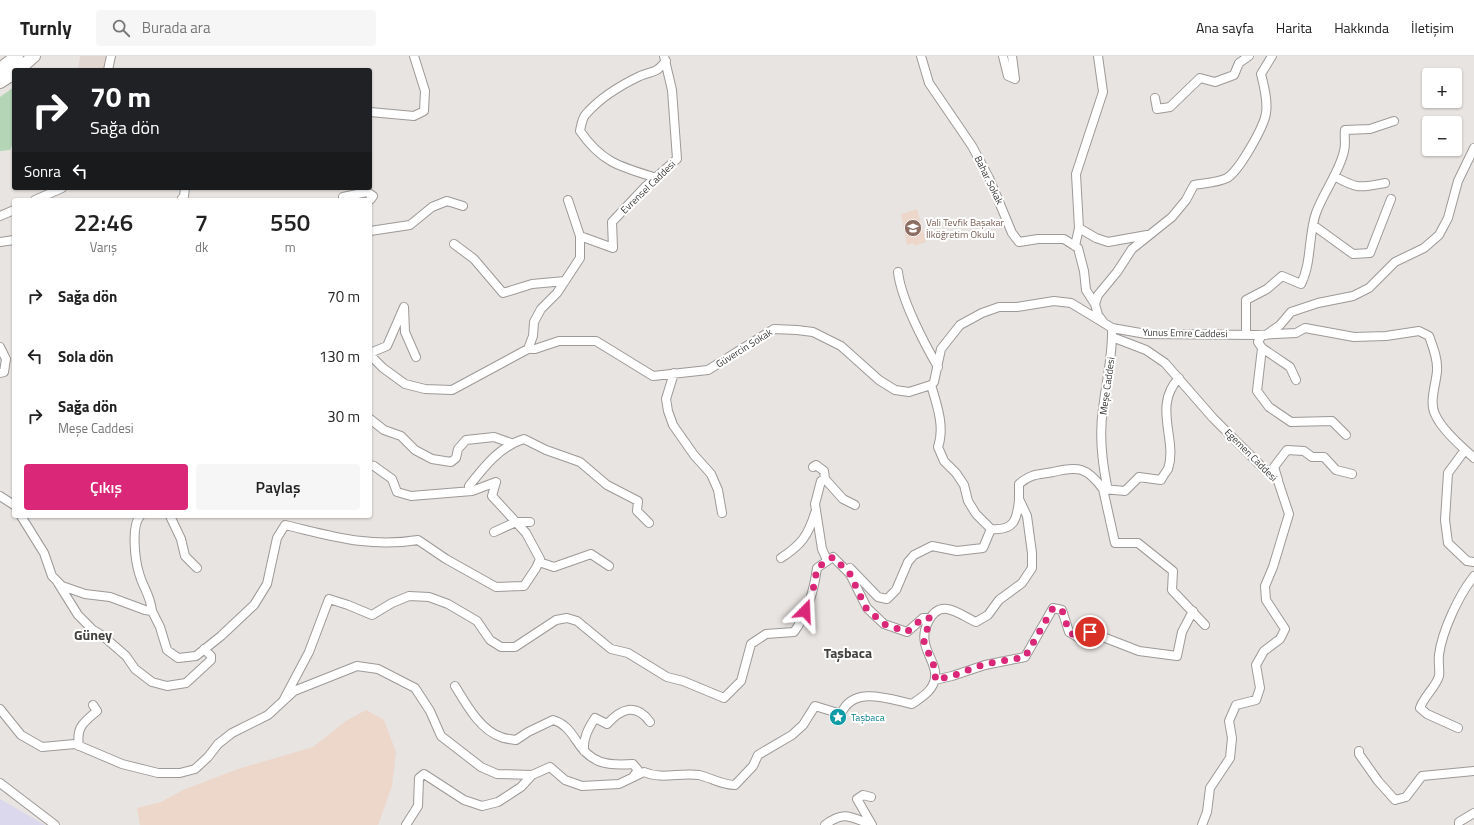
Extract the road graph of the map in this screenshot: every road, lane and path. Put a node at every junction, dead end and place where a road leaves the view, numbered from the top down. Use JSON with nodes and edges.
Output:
{"nodes":[{"id":1,"x":18,"y":56,"type":"edge"},
{"id":2,"x":34,"y":56,"type":"edge"},
{"id":3,"x":111,"y":56,"type":"edge"},
{"id":4,"x":414,"y":56,"type":"edge"},
{"id":5,"x":921,"y":56,"type":"edge"},
{"id":6,"x":1003,"y":56,"type":"edge"},
{"id":7,"x":1012,"y":56,"type":"edge"},
{"id":8,"x":1098,"y":56,"type":"edge"},
{"id":9,"x":1249,"y":56,"type":"edge"},
{"id":10,"x":1272,"y":56,"type":"edge"},
{"id":11,"x":665,"y":58,"type":"edge"},
{"id":12,"x":20,"y":68,"type":"edge"},
{"id":13,"x":108,"y":68,"type":"edge"},
{"id":14,"x":0,"y":69,"type":"edge"},
{"id":15,"x":12,"y":74,"type":"edge"},
{"id":16,"x":0,"y":82,"type":"edge"},
{"id":17,"x":1155,"y":98,"type":"dead end"},
{"id":18,"x":372,"y":112,"type":"edge"},
{"id":19,"x":1394,"y":121,"type":"dead end"},
{"id":20,"x":1474,"y":148,"type":"edge"},
{"id":21,"x":1334,"y":176,"type":"junction"},
{"id":22,"x":657,"y":178,"type":"junction"},
{"id":23,"x":1385,"y":183,"type":"dead end"},
{"id":24,"x":58,"y":190,"type":"edge"},
{"id":25,"x":343,"y":197,"type":"dead end"},
{"id":26,"x":40,"y":198,"type":"edge"},
{"id":27,"x":372,"y":198,"type":"edge"},
{"id":28,"x":1391,"y":199,"type":"dead end"},
{"id":29,"x":568,"y":200,"type":"dead end"},
{"id":30,"x":463,"y":206,"type":"dead end"},
{"id":31,"x":12,"y":211,"type":"edge"},
{"id":32,"x":0,"y":216,"type":"edge"},
{"id":33,"x":1313,"y":225,"type":"junction"},
{"id":34,"x":1080,"y":228,"type":"junction"},
{"id":35,"x":372,"y":231,"type":"edge"},
{"id":36,"x":1148,"y":235,"type":"junction"},
{"id":37,"x":580,"y":236,"type":"junction"},
{"id":38,"x":12,"y":240,"type":"edge"},
{"id":39,"x":0,"y":242,"type":"edge"},
{"id":40,"x":454,"y":244,"type":"dead end"},
{"id":41,"x":1075,"y":246,"type":"junction"},
{"id":42,"x":898,"y":272,"type":"dead end"},
{"id":43,"x":565,"y":281,"type":"junction"},
{"id":44,"x":1095,"y":304,"type":"junction"},
{"id":45,"x":1104,"y":323,"type":"junction"},
{"id":46,"x":1112,"y":328,"type":"junction"},
{"id":47,"x":1246,"y":335,"type":"junction"},
{"id":48,"x":1264,"y":335,"type":"junction"},
{"id":49,"x":1112,"y":337,"type":"junction"},
{"id":50,"x":0,"y":347,"type":"edge"},
{"id":51,"x":1262,"y":348,"type":"junction"},
{"id":52,"x":528,"y":349,"type":"junction"},
{"id":53,"x":372,"y":353,"type":"edge"},
{"id":54,"x":372,"y":356,"type":"edge"},
{"id":55,"x":416,"y":357,"type":"dead end"},
{"id":56,"x":938,"y":367,"type":"junction"},
{"id":57,"x":0,"y":373,"type":"edge"},
{"id":58,"x":674,"y":373,"type":"junction"},
{"id":59,"x":1179,"y":378,"type":"junction"},
{"id":60,"x":1296,"y":380,"type":"dead end"},
{"id":61,"x":931,"y":385,"type":"junction"},
{"id":62,"x":372,"y":421,"type":"edge"},
{"id":63,"x":1346,"y":435,"type":"dead end"},
{"id":64,"x":511,"y":443,"type":"junction"},
{"id":65,"x":1465,"y":450,"type":"junction"},
{"id":66,"x":1474,"y":458,"type":"edge"},
{"id":67,"x":372,"y":466,"type":"edge"},
{"id":68,"x":813,"y":467,"type":"dead end"},
{"id":69,"x":1352,"y":474,"type":"dead end"},
{"id":70,"x":825,"y":479,"type":"junction"},
{"id":71,"x":1278,"y":481,"type":"junction"},
{"id":72,"x":1103,"y":489,"type":"junction"},
{"id":73,"x":472,"y":491,"type":"junction"},
{"id":74,"x":0,"y":496,"type":"edge"},
{"id":75,"x":1019,"y":499,"type":"junction"},
{"id":76,"x":12,"y":504,"type":"edge"},
{"id":77,"x":856,"y":505,"type":"dead end"},
{"id":78,"x":816,"y":510,"type":"junction"},
{"id":79,"x":722,"y":513,"type":"dead end"},
{"id":80,"x":22,"y":518,"type":"edge"},
{"id":81,"x":138,"y":518,"type":"edge"},
{"id":82,"x":171,"y":518,"type":"edge"},
{"id":83,"x":516,"y":522,"type":"junction"},
{"id":84,"x":530,"y":522,"type":"dead end"},
{"id":85,"x":649,"y":523,"type":"dead end"},
{"id":86,"x":991,"y":529,"type":"junction"},
{"id":87,"x":494,"y":532,"type":"dead end"},
{"id":88,"x":781,"y":558,"type":"dead end"},
{"id":89,"x":830,"y":559,"type":"junction"},
{"id":90,"x":539,"y":562,"type":"junction"},
{"id":91,"x":1474,"y":562,"type":"edge"},
{"id":92,"x":609,"y":566,"type":"dead end"},
{"id":93,"x":197,"y":568,"type":"dead end"},
{"id":94,"x":1474,"y":576,"type":"edge"},
{"id":95,"x":56,"y":580,"type":"junction"},
{"id":96,"x":152,"y":611,"type":"junction"},
{"id":97,"x":1192,"y":611,"type":"junction"},
{"id":98,"x":930,"y":618,"type":"junction"},
{"id":99,"x":1205,"y":625,"type":"dead end"},
{"id":100,"x":204,"y":649,"type":"junction"},
{"id":101,"x":935,"y":680,"type":"junction"},
{"id":102,"x":455,"y":686,"type":"dead end"},
{"id":103,"x":283,"y":702,"type":"junction"},
{"id":104,"x":93,"y":705,"type":"dead end"},
{"id":105,"x":0,"y":709,"type":"edge"},
{"id":106,"x":650,"y":722,"type":"dead end"},
{"id":107,"x":1458,"y":728,"type":"dead end"},
{"id":108,"x":79,"y":746,"type":"junction"},
{"id":109,"x":584,"y":751,"type":"junction"},
{"id":110,"x":1359,"y":751,"type":"dead end"},
{"id":111,"x":1474,"y":771,"type":"edge"},
{"id":112,"x":532,"y":775,"type":"junction"},
{"id":113,"x":633,"y":777,"type":"junction"},
{"id":114,"x":0,"y":783,"type":"edge"},
{"id":115,"x":871,"y":797,"type":"dead end"},
{"id":116,"x":1474,"y":813,"type":"edge"},
{"id":117,"x":55,"y":825,"type":"edge"},
{"id":118,"x":406,"y":825,"type":"edge"},
{"id":119,"x":825,"y":825,"type":"edge"},
{"id":120,"x":1202,"y":825,"type":"edge"},
{"id":121,"x":1459,"y":825,"type":"edge"}],
"edges":[{"from":1,"to":14,"type":"highway"},
{"from":2,"to":12,"type":"highway"},
{"from":3,"to":13,"type":"street"},
{"from":4,"to":18,"type":"street"},
{"from":5,"to":41,"type":"street","name":"Bahar Sokak"},
{"from":6,"to":7,"type":"street"},
{"from":8,"to":34,"type":"street"},
{"from":9,"to":17,"type":"street"},
{"from":10,"to":36,"type":"street"},
{"from":11,"to":22,"type":"street","name":"Evrensel Caddesi"},
{"from":11,"to":22,"type":"street"},
{"from":15,"to":16,"type":"highway"},
{"from":19,"to":21,"type":"street"},
{"from":20,"to":48,"type":"street"},
{"from":21,"to":23,"type":"street"},
{"from":21,"to":33,"type":"street"},
{"from":22,"to":37,"type":"street","name":"Evrensel Caddesi"},
{"from":24,"to":26,"type":"street"},
{"from":25,"to":27,"type":"street"},
{"from":28,"to":33,"type":"street"},
{"from":29,"to":37,"type":"street"},
{"from":30,"to":35,"type":"street"},
{"from":31,"to":32,"type":"street"},
{"from":33,"to":47,"type":"street"},
{"from":34,"to":36,"type":"street"},
{"from":34,"to":41,"type":"street"},
{"from":36,"to":44,"type":"street"},
{"from":37,"to":43,"type":"street"},
{"from":38,"to":39,"type":"street"},
{"from":40,"to":43,"type":"street"},
{"from":41,"to":44,"type":"street"},
{"from":42,"to":56,"type":"street"},
{"from":43,"to":52,"type":"street"},
{"from":44,"to":45,"type":"street"},
{"from":45,"to":46,"type":"street","name":"Yunus Emre Caddesi"},
{"from":45,"to":56,"type":"street"},
{"from":46,"to":47,"type":"street","name":"Yunus Emre Caddesi"},
{"from":46,"to":49,"type":"street","name":"Meşe Caddesi"},
{"from":47,"to":48,"type":"street","name":"Yunus Emre Caddesi"},
{"from":48,"to":51,"type":"street"},
{"from":48,"to":65,"type":"street","name":"Yunus Emre Caddesi"},
{"from":49,"to":59,"type":"street","name":"Egemen Caddesi"},
{"from":49,"to":72,"type":"street","name":"Meşe Caddesi"},
{"from":50,"to":57,"type":"street"},
{"from":51,"to":60,"type":"street"},
{"from":51,"to":63,"type":"street"},
{"from":52,"to":54,"type":"street","name":"Güvercin Sokak"},
{"from":52,"to":58,"type":"street","name":"Güvercin Sokak"},
{"from":53,"to":55,"type":"street"},
{"from":56,"to":61,"type":"street"},
{"from":58,"to":61,"type":"street","name":"Güvercin Sokak"},
{"from":58,"to":79,"type":"street"},
{"from":59,"to":71,"type":"street","name":"Egemen Caddesi"},
{"from":59,"to":72,"type":"street"},
{"from":61,"to":86,"type":"street"},
{"from":62,"to":64,"type":"street"},
{"from":64,"to":73,"type":"street"},
{"from":64,"to":85,"type":"street"},
{"from":65,"to":66,"type":"street","name":"Yunus Emre Caddesi"},
{"from":65,"to":91,"type":"street"},
{"from":67,"to":73,"type":"street"},
{"from":68,"to":70,"type":"street"},
{"from":69,"to":71,"type":"street"},
{"from":70,"to":77,"type":"street"},
{"from":70,"to":78,"type":"street"},
{"from":71,"to":120,"type":"street","name":"Egemen Caddesi"},
{"from":72,"to":75,"type":"street"},
{"from":72,"to":97,"type":"street"},
{"from":73,"to":83,"type":"street"},
{"from":74,"to":76,"type":"street"},
{"from":75,"to":86,"type":"street"},
{"from":75,"to":98,"type":"street"},
{"from":78,"to":88,"type":"street"},
{"from":78,"to":89,"type":"street"},
{"from":80,"to":95,"type":"street"},
{"from":81,"to":96,"type":"street"},
{"from":82,"to":93,"type":"street"},
{"from":83,"to":84,"type":"street"},
{"from":83,"to":87,"type":"street"},
{"from":83,"to":90,"type":"street"},
{"from":86,"to":89,"type":"street"},
{"from":89,"to":98,"type":"street"},
{"from":89,"to":103,"type":"street"},
{"from":90,"to":92,"type":"street"},
{"from":90,"to":100,"type":"street"},
{"from":94,"to":107,"type":"street"},
{"from":95,"to":96,"type":"street"},
{"from":95,"to":100,"type":"street"},
{"from":96,"to":100,"type":"street"},
{"from":97,"to":99,"type":"street"},
{"from":97,"to":101,"type":"street"},
{"from":98,"to":101,"type":"street"},
{"from":101,"to":113,"type":"street"},
{"from":102,"to":109,"type":"street"},
{"from":103,"to":108,"type":"street"},
{"from":103,"to":112,"type":"street"},
{"from":104,"to":108,"type":"street"},
{"from":105,"to":108,"type":"street"},
{"from":106,"to":109,"type":"street"},
{"from":109,"to":113,"type":"street"},
{"from":110,"to":111,"type":"street"},
{"from":112,"to":113,"type":"street"},
{"from":112,"to":118,"type":"street"},
{"from":114,"to":117,"type":"street"},
{"from":115,"to":119,"type":"street"},
{"from":116,"to":121,"type":"street"}]}
